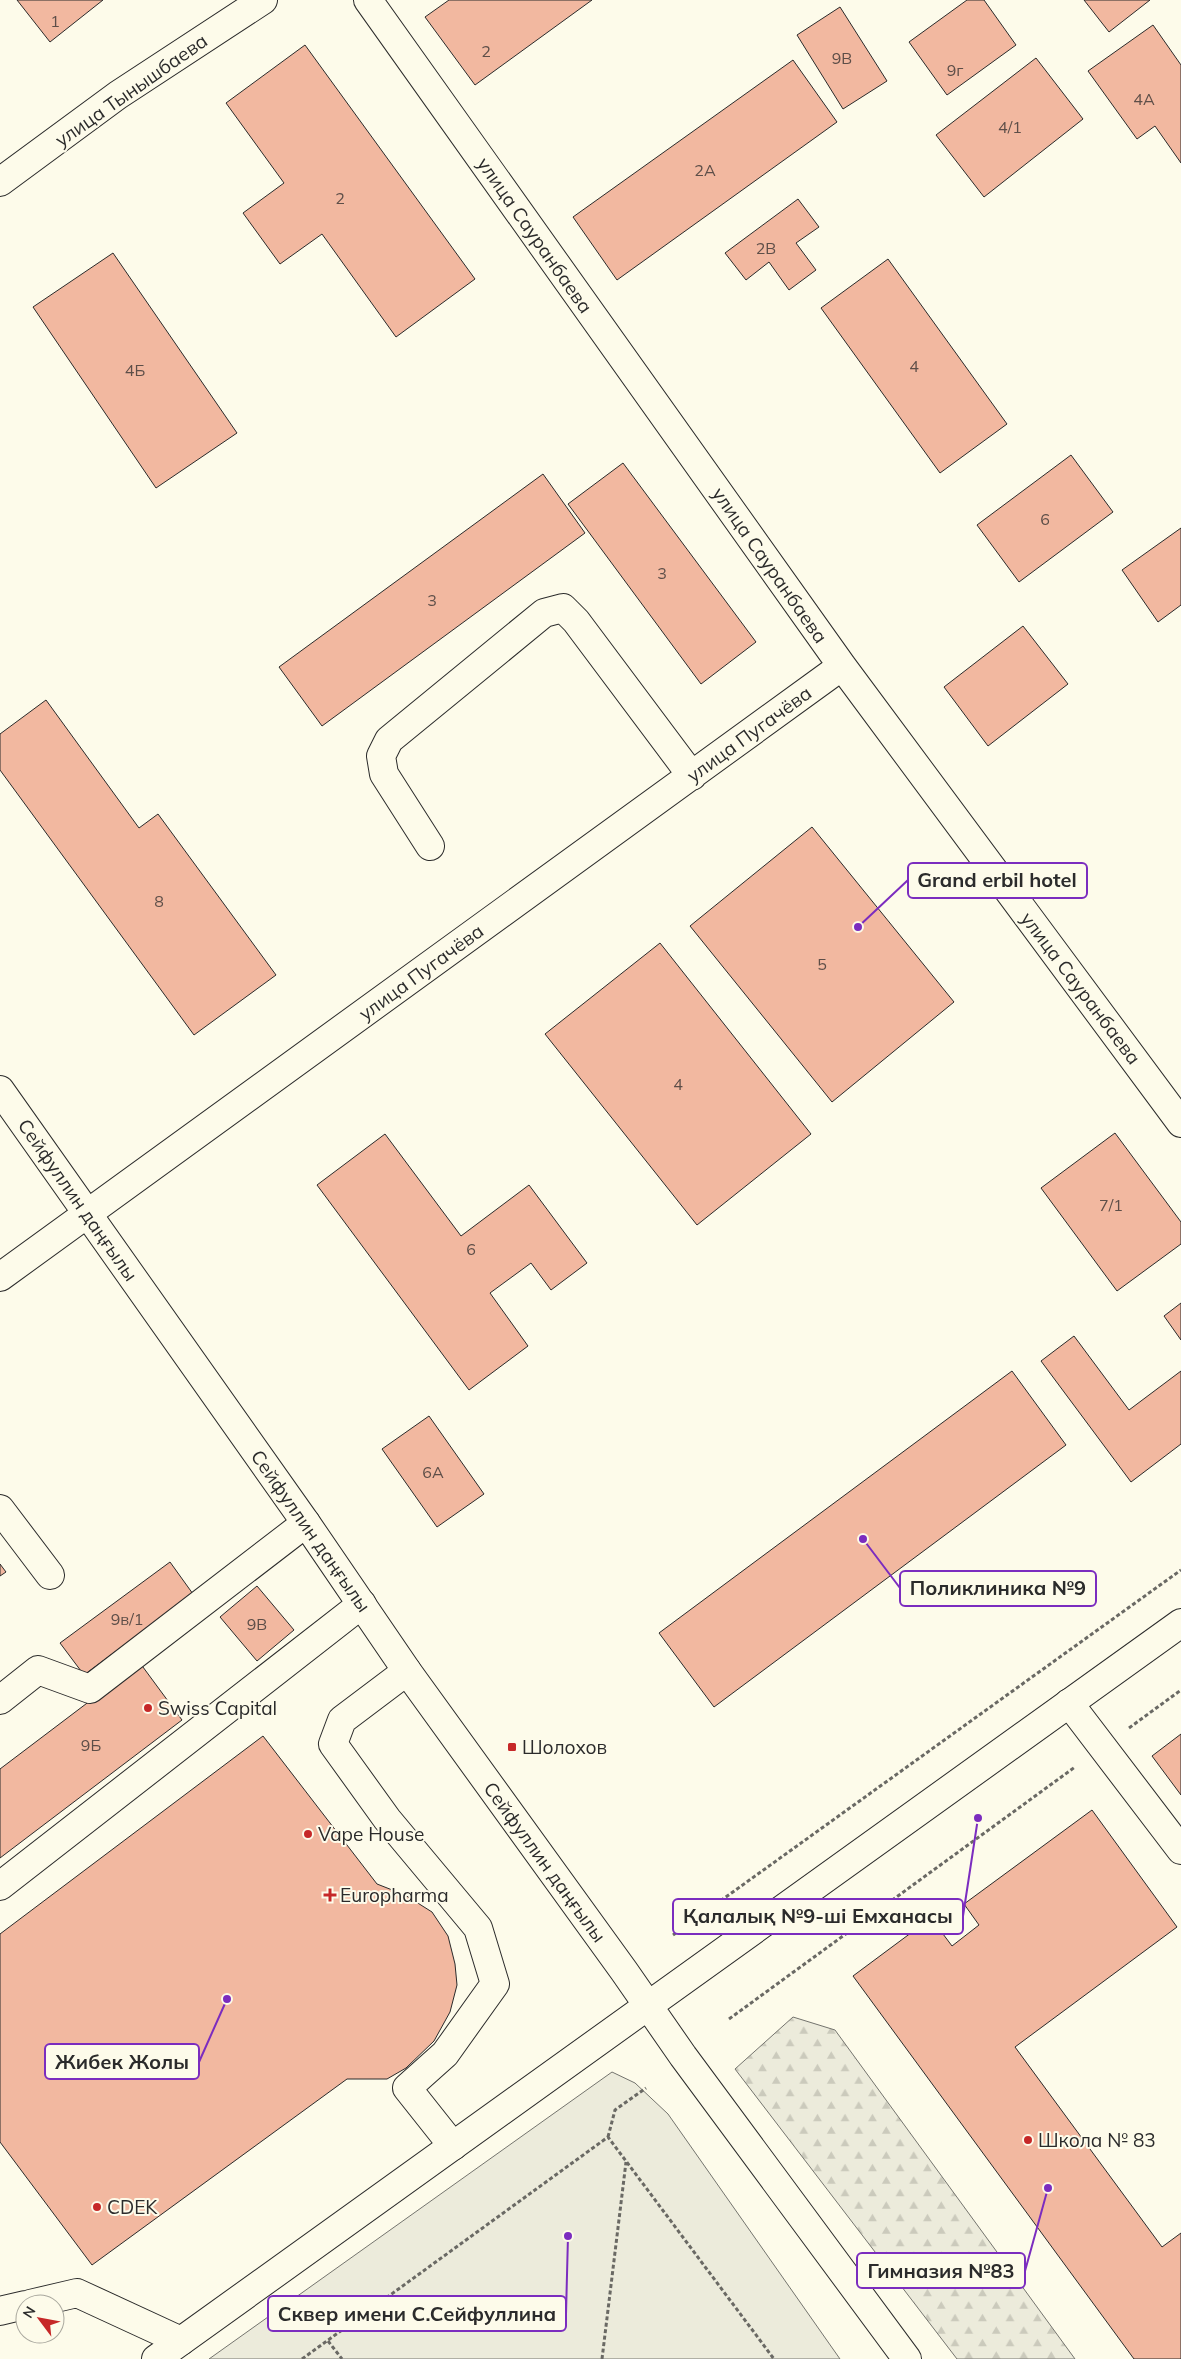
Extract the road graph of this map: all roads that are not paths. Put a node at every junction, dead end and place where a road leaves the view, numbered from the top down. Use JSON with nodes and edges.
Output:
{"nodes":[{"id":1,"x":263,"y":0,"type":"edge"},
{"id":2,"x":368,"y":0,"type":"edge"},
{"id":3,"x":0,"y":182,"type":"edge"},
{"id":4,"x":842,"y":666,"type":"junction"},
{"id":5,"x":692,"y":776,"type":"junction"},
{"id":6,"x":430,"y":846,"type":"dead end"},
{"id":7,"x":0,"y":1090,"type":"edge"},
{"id":8,"x":1181,"y":1123,"type":"edge"},
{"id":9,"x":88,"y":1214,"type":"junction"},
{"id":10,"x":0,"y":1277,"type":"edge"},
{"id":11,"x":0,"y":1509,"type":"edge"},
{"id":12,"x":306,"y":1523,"type":"junction"},
{"id":13,"x":50,"y":1575,"type":"dead end"},
{"id":14,"x":362,"y":1604,"type":"junction"},
{"id":15,"x":1181,"y":1623,"type":"edge"},
{"id":16,"x":407,"y":1671,"type":"junction"},
{"id":17,"x":0,"y":1700,"type":"edge"},
{"id":18,"x":1070,"y":1703,"type":"junction"},
{"id":19,"x":1181,"y":1850,"type":"edge"},
{"id":20,"x":0,"y":1886,"type":"edge"},
{"id":21,"x":647,"y":2006,"type":"junction"},
{"id":22,"x":453,"y":2146,"type":"junction"},
{"id":23,"x":65,"y":2296,"type":"edge"},
{"id":24,"x":15,"y":2307,"type":"edge"},
{"id":25,"x":0,"y":2311,"type":"edge"},
{"id":26,"x":181,"y":2341,"type":"junction"},
{"id":27,"x":156,"y":2359,"type":"edge"},
{"id":28,"x":907,"y":2359,"type":"edge"}],
"edges":[{"from":1,"to":3,"type":"main road","name":"улица Тынышбаева"},
{"from":2,"to":4,"type":"main road","name":"улица Сауранбаева"},
{"from":4,"to":5,"type":"main road","name":"улица Пугачёва"},
{"from":4,"to":8,"type":"main road","name":"улица Сауранбаева"},
{"from":5,"to":6,"type":"main road"},
{"from":5,"to":9,"type":"main road","name":"улица Пугачёва"},
{"from":7,"to":9,"type":"main road","name":"Сейфуллин даңғылы"},
{"from":9,"to":10,"type":"main road","name":"улица Пугачёва"},
{"from":9,"to":12,"type":"main road","name":"Сейфуллин даңғылы"},
{"from":11,"to":13,"type":"main road"},
{"from":12,"to":14,"type":"main road","name":"Сейфуллин даңғылы"},
{"from":12,"to":17,"type":"main road"},
{"from":14,"to":16,"type":"main road","name":"Сейфуллин даңғылы"},
{"from":14,"to":20,"type":"main road"},
{"from":15,"to":18,"type":"main road"},
{"from":16,"to":21,"type":"main road","name":"Сейфуллин даңғылы"},
{"from":16,"to":22,"type":"main road"},
{"from":18,"to":19,"type":"main road"},
{"from":18,"to":21,"type":"main road"},
{"from":21,"to":22,"type":"main road"},
{"from":21,"to":28,"type":"main road"},
{"from":22,"to":26,"type":"main road"},
{"from":23,"to":26,"type":"main road"},
{"from":24,"to":25,"type":"main road"},
{"from":26,"to":27,"type":"main road"}]}
